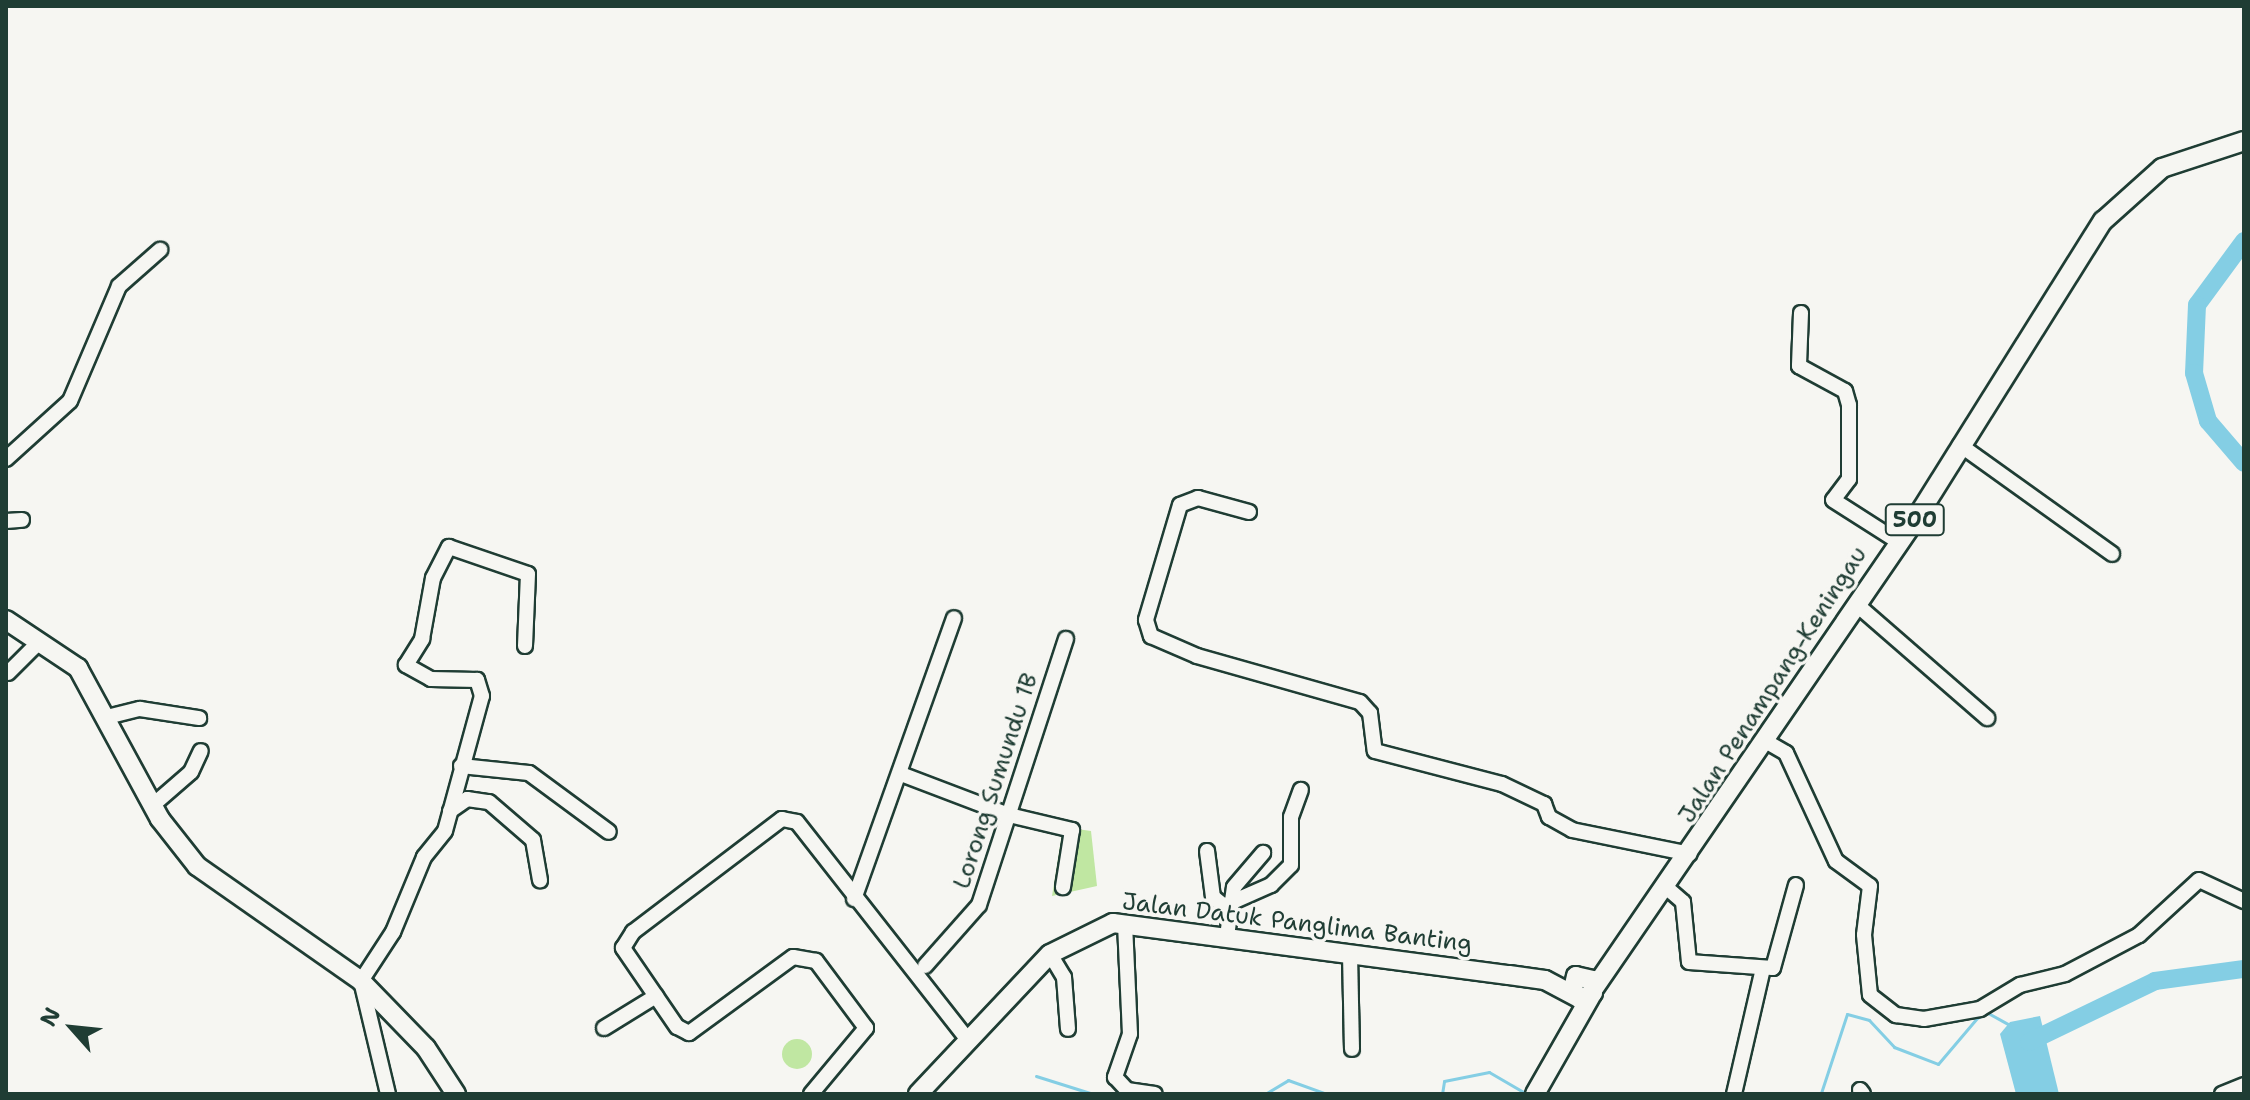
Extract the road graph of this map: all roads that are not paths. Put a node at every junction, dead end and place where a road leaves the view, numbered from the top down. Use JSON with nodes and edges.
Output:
{"nodes":[{"id":1,"x":2244,"y":141,"type":"edge"},
{"id":2,"x":160,"y":250,"type":"dead end"},
{"id":3,"x":1801,"y":313,"type":"dead end"},
{"id":4,"x":1960,"y":445,"type":"junction"},
{"id":5,"x":6,"y":459,"type":"edge"},
{"id":6,"x":1249,"y":512,"type":"dead end"},
{"id":7,"x":22,"y":520,"type":"dead end"},
{"id":8,"x":6,"y":521,"type":"edge"},
{"id":9,"x":1897,"y":541,"type":"junction"},
{"id":10,"x":2112,"y":554,"type":"dead end"},
{"id":11,"x":1856,"y":604,"type":"junction"},
{"id":12,"x":954,"y":618,"type":"dead end"},
{"id":13,"x":6,"y":620,"type":"edge"},
{"id":14,"x":1066,"y":639,"type":"dead end"},
{"id":15,"x":40,"y":641,"type":"junction"},
{"id":16,"x":525,"y":646,"type":"dead end"},
{"id":17,"x":8,"y":673,"type":"edge"},
{"id":18,"x":107,"y":717,"type":"junction"},
{"id":19,"x":199,"y":718,"type":"dead end"},
{"id":20,"x":1987,"y":718,"type":"dead end"},
{"id":21,"x":1767,"y":742,"type":"junction"},
{"id":22,"x":201,"y":751,"type":"dead end"},
{"id":23,"x":461,"y":766,"type":"junction"},
{"id":24,"x":901,"y":774,"type":"junction"},
{"id":25,"x":1301,"y":790,"type":"dead end"},
{"id":26,"x":153,"y":805,"type":"junction"},
{"id":27,"x":450,"y":811,"type":"junction"},
{"id":28,"x":1009,"y":815,"type":"junction"},
{"id":29,"x":609,"y":832,"type":"dead end"},
{"id":30,"x":1207,"y":851,"type":"dead end"},
{"id":31,"x":1263,"y":853,"type":"dead end"},
{"id":32,"x":1690,"y":854,"type":"junction"},
{"id":33,"x":540,"y":880,"type":"dead end"},
{"id":34,"x":1796,"y":885,"type":"dead end"},
{"id":35,"x":1063,"y":887,"type":"dead end"},
{"id":36,"x":1667,"y":888,"type":"junction"},
{"id":37,"x":854,"y":899,"type":"junction"},
{"id":38,"x":2244,"y":901,"type":"edge"},
{"id":39,"x":1229,"y":906,"type":"junction"},
{"id":40,"x":1125,"y":924,"type":"junction"},
{"id":41,"x":1227,"y":936,"type":"junction"},
{"id":42,"x":1050,"y":954,"type":"junction"},
{"id":43,"x":1350,"y":954,"type":"junction"},
{"id":44,"x":925,"y":966,"type":"dead end"},
{"id":45,"x":1763,"y":968,"type":"junction"},
{"id":46,"x":361,"y":981,"type":"junction"},
{"id":47,"x":1582,"y":987,"type":"junction"},
{"id":48,"x":656,"y":996,"type":"junction"},
{"id":49,"x":604,"y":1028,"type":"dead end"},
{"id":50,"x":1068,"y":1029,"type":"dead end"},
{"id":51,"x":967,"y":1039,"type":"junction"},
{"id":52,"x":1352,"y":1049,"type":"dead end"},
{"id":53,"x":2244,"y":1085,"type":"edge"},
{"id":54,"x":1538,"y":1086,"type":"edge"},
{"id":55,"x":388,"y":1094,"type":"edge"},
{"id":56,"x":456,"y":1094,"type":"edge"},
{"id":57,"x":811,"y":1094,"type":"edge"},
{"id":58,"x":918,"y":1094,"type":"edge"},
{"id":59,"x":1155,"y":1094,"type":"edge"},
{"id":60,"x":1734,"y":1094,"type":"edge"},
{"id":61,"x":2222,"y":1094,"type":"edge"}],
"edges":[{"from":1,"to":4,"type":"main road","name":"Jalan Penampang-Keningau","number":"500"},
{"from":2,"to":5,"type":"street"},
{"from":3,"to":9,"type":"street"},
{"from":4,"to":9,"type":"main road","name":"Jalan Penampang-Keningau","number":"500"},
{"from":4,"to":10,"type":"street"},
{"from":6,"to":32,"type":"street"},
{"from":7,"to":8,"type":"street"},
{"from":9,"to":11,"type":"main road","name":"Jalan Penampang-Keningau","number":"500"},
{"from":11,"to":20,"type":"street"},
{"from":11,"to":21,"type":"main road","name":"Jalan Penampang-Keningau","number":"500"},
{"from":12,"to":24,"type":"street"},
{"from":13,"to":15,"type":"main road"},
{"from":14,"to":28,"type":"street","name":"Lorong Sumundu 1B"},
{"from":15,"to":17,"type":"street"},
{"from":15,"to":18,"type":"main road"},
{"from":16,"to":23,"type":"street"},
{"from":18,"to":19,"type":"street"},
{"from":18,"to":26,"type":"main road"},
{"from":21,"to":32,"type":"main road","name":"Jalan Penampang-Keningau","number":"500"},
{"from":21,"to":38,"type":"street"},
{"from":22,"to":26,"type":"street"},
{"from":23,"to":27,"type":"street"},
{"from":23,"to":29,"type":"street"},
{"from":24,"to":28,"type":"street"},
{"from":24,"to":37,"type":"street"},
{"from":25,"to":39,"type":"street"},
{"from":26,"to":46,"type":"main road"},
{"from":27,"to":33,"type":"street"},
{"from":27,"to":46,"type":"street"},
{"from":28,"to":35,"type":"street"},
{"from":28,"to":44,"type":"street","name":"Lorong Sumundu 1B"},
{"from":30,"to":39,"type":"street"},
{"from":31,"to":39,"type":"street"},
{"from":32,"to":36,"type":"main road","name":"Jalan Penampang-Keningau","number":"500"},
{"from":34,"to":45,"type":"street"},
{"from":36,"to":45,"type":"street"},
{"from":36,"to":47,"type":"main road","name":"Jalan Penampang-Keningau","number":"500"},
{"from":37,"to":48,"type":"street"},
{"from":37,"to":51,"type":"street"},
{"from":39,"to":41,"type":"street"},
{"from":40,"to":41,"type":"main road","name":"Jalan Datuk Panglima Banting"},
{"from":40,"to":42,"type":"main road","name":"Jalan Datuk Panglima Banting"},
{"from":40,"to":59,"type":"street"},
{"from":41,"to":43,"type":"main road","name":"Jalan Datuk Panglima Banting"},
{"from":42,"to":50,"type":"street"},
{"from":42,"to":51,"type":"main road","name":"Jalan Datuk Panglima Banting"},
{"from":43,"to":47,"type":"main road","name":"Jalan Datuk Panglima Banting"},
{"from":43,"to":52,"type":"street"},
{"from":45,"to":60,"type":"street"},
{"from":46,"to":55,"type":"street"},
{"from":46,"to":56,"type":"main road"},
{"from":47,"to":54,"type":"main road"},
{"from":48,"to":49,"type":"street"},
{"from":48,"to":57,"type":"street"},
{"from":51,"to":58,"type":"main road","name":"Jalan Datuk Panglima Banting"},
{"from":53,"to":61,"type":"street"}]}
